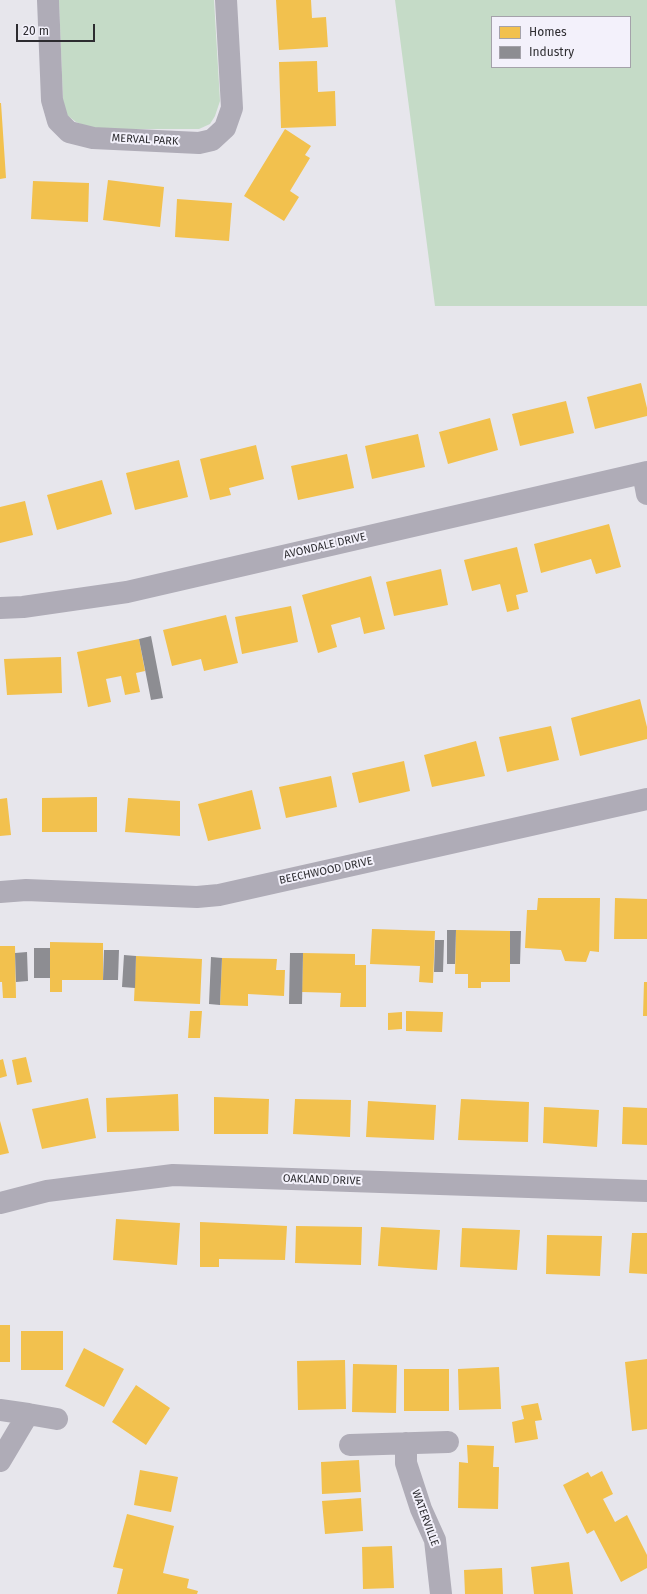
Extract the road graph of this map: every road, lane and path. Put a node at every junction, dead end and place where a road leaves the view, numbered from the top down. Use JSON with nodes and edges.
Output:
{"nodes":[{"id":1,"x":48,"y":0,"type":"edge"},
{"id":2,"x":226,"y":0,"type":"edge"},
{"id":3,"x":646,"y":480,"type":"edge"},
{"id":4,"x":0,"y":608,"type":"edge"},
{"id":5,"x":647,"y":799,"type":"edge"},
{"id":6,"x":0,"y":892,"type":"edge"},
{"id":7,"x":647,"y":1191,"type":"edge"},
{"id":8,"x":0,"y":1203,"type":"edge"},
{"id":9,"x":0,"y":1410,"type":"edge"},
{"id":10,"x":28,"y":1414,"type":"junction"},
{"id":11,"x":57,"y":1419,"type":"dead end"},
{"id":12,"x":448,"y":1442,"type":"dead end"},
{"id":13,"x":406,"y":1443,"type":"junction"},
{"id":14,"x":350,"y":1445,"type":"dead end"},
{"id":15,"x":0,"y":1461,"type":"edge"},
{"id":16,"x":441,"y":1594,"type":"edge"}],
"edges":[{"from":1,"to":2,"type":"street","name":"MERVAL PARK"},
{"from":3,"to":4,"type":"street","name":"AVONDALE DRIVE"},
{"from":5,"to":6,"type":"street","name":"BEECHWOOD DRIVE"},
{"from":7,"to":8,"type":"street","name":"OAKLAND DRIVE"},
{"from":9,"to":10,"type":"street"},
{"from":10,"to":11,"type":"street"},
{"from":10,"to":15,"type":"street"},
{"from":12,"to":13,"type":"street"},
{"from":13,"to":14,"type":"street"},
{"from":13,"to":16,"type":"street","name":"WATERVILLE"}]}
